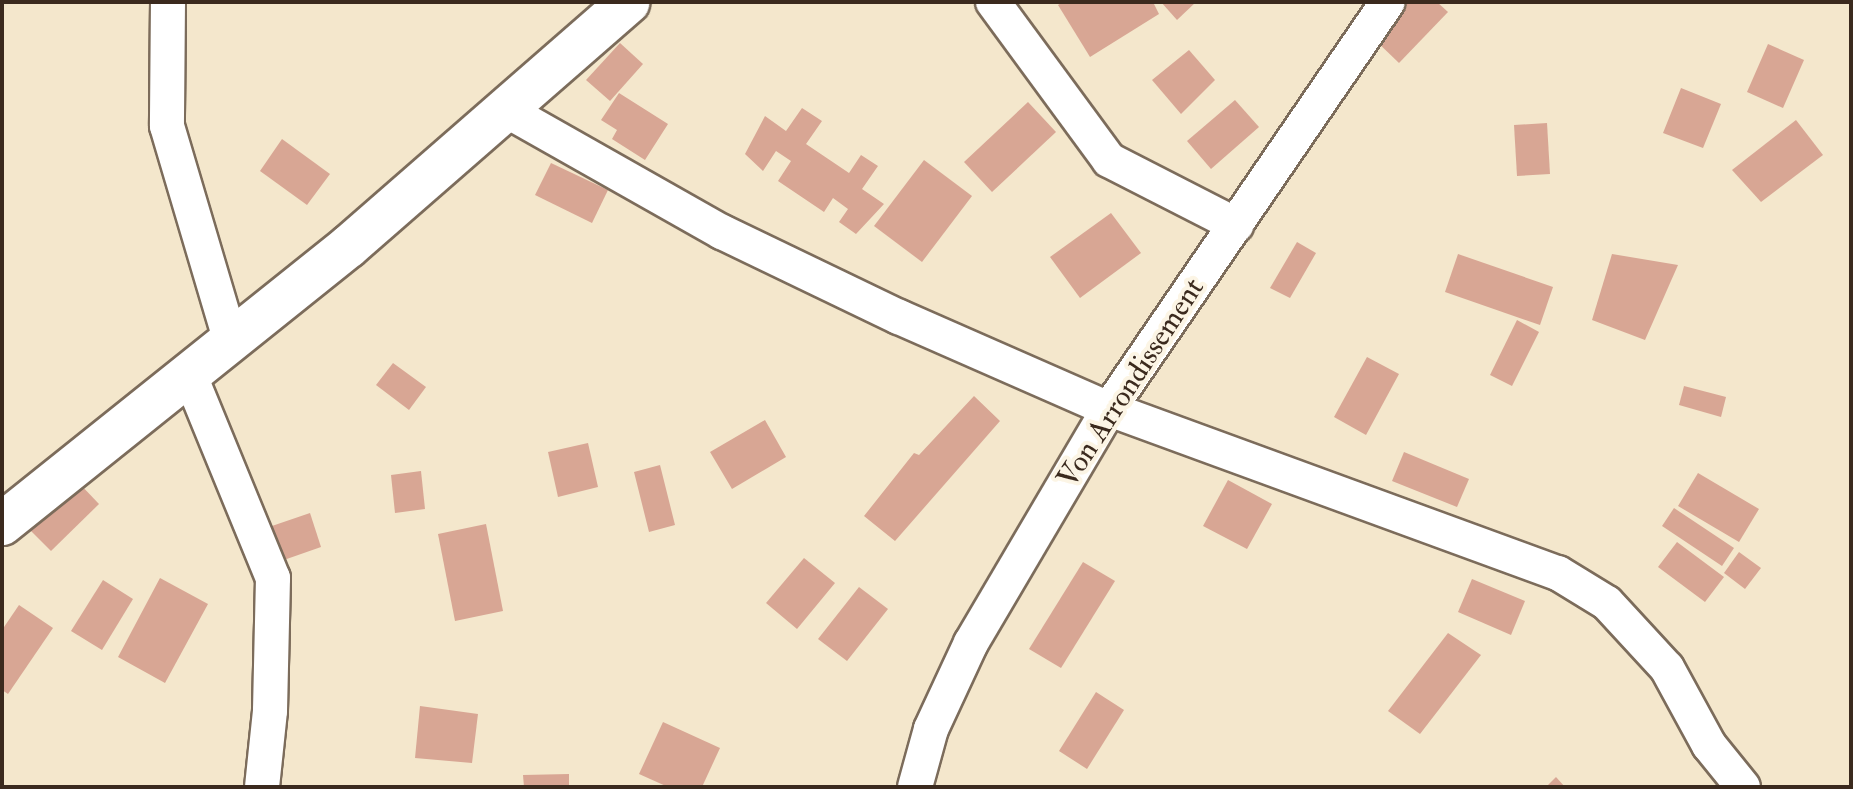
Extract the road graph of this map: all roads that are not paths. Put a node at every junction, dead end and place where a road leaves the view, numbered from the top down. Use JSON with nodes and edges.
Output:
{"nodes":[{"id":1,"x":168,"y":2,"type":"edge"},
{"id":2,"x":629,"y":2,"type":"edge"},
{"id":3,"x":993,"y":2,"type":"edge"},
{"id":4,"x":1388,"y":2,"type":"edge"},
{"id":5,"x":506,"y":110,"type":"junction"},
{"id":6,"x":1236,"y":225,"type":"junction"},
{"id":7,"x":230,"y":339,"type":"junction"},
{"id":8,"x":188,"y":371,"type":"junction"},
{"id":9,"x":1109,"y":409,"type":"junction"},
{"id":10,"x":2,"y":524,"type":"edge"},
{"id":11,"x":262,"y":787,"type":"edge"},
{"id":12,"x":915,"y":787,"type":"edge"},
{"id":13,"x":1743,"y":787,"type":"edge"}],
"edges":[{"from":1,"to":7,"type":"street"},
{"from":2,"to":5,"type":"street"},
{"from":3,"to":6,"type":"street"},
{"from":4,"to":6,"type":"street","name":"Von Arrondissement"},
{"from":5,"to":7,"type":"street"},
{"from":5,"to":9,"type":"street"},
{"from":6,"to":9,"type":"street","name":"Von Arrondissement"},
{"from":7,"to":8,"type":"street"},
{"from":8,"to":10,"type":"street"},
{"from":8,"to":11,"type":"street"},
{"from":9,"to":12,"type":"street","name":"Von Arrondissement"},
{"from":9,"to":13,"type":"street"}]}
